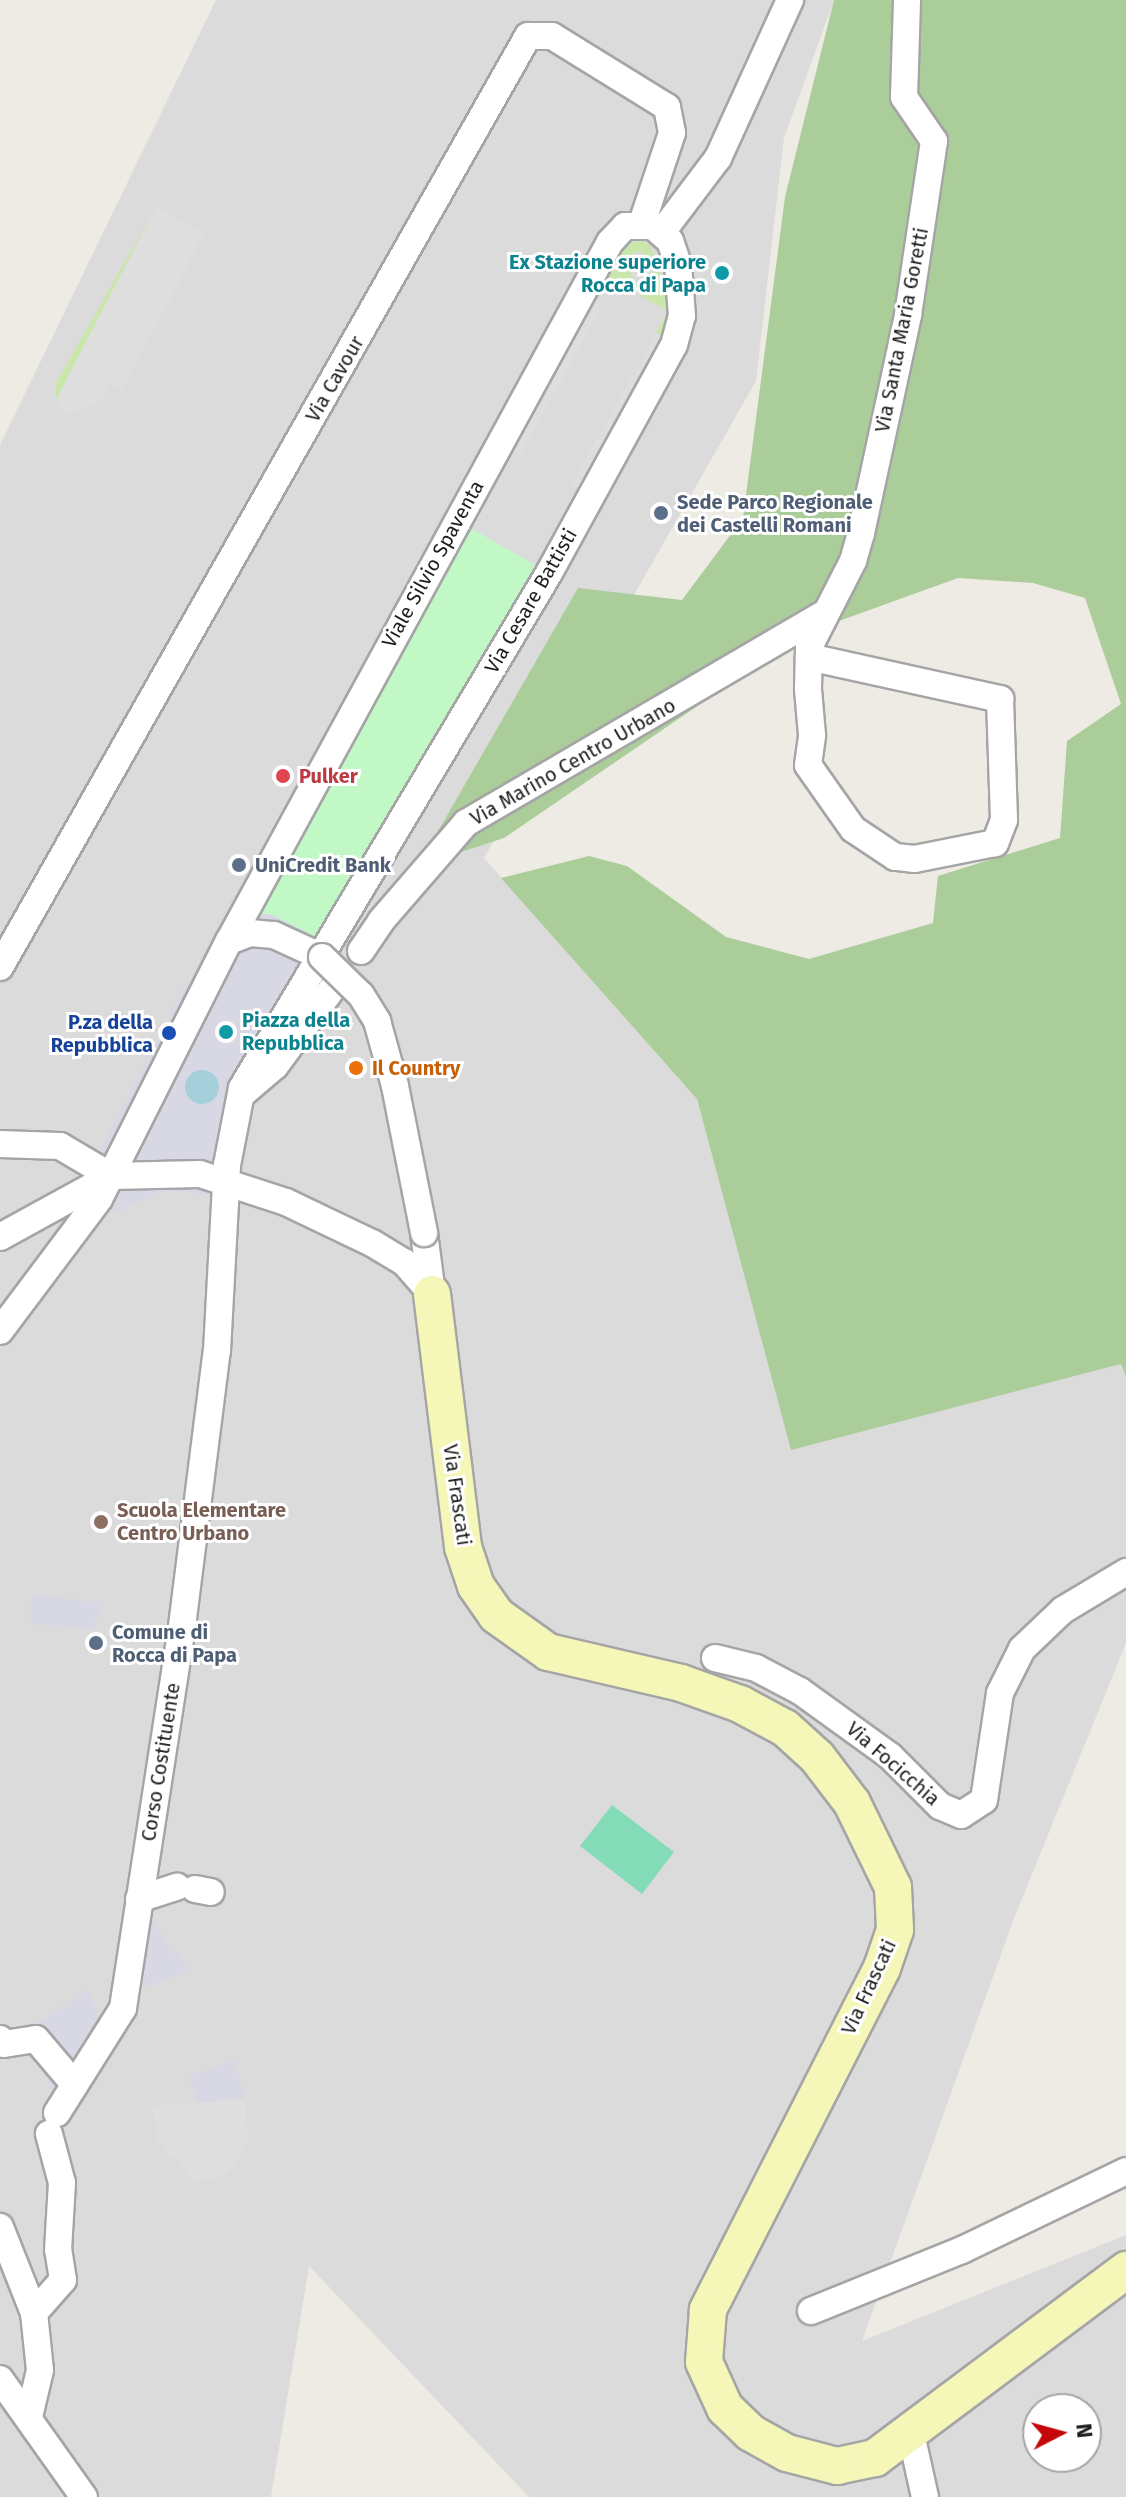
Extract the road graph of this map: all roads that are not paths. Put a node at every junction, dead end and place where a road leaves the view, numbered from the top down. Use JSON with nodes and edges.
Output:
{"nodes":[{"id":1,"x":790,"y":0,"type":"edge"},
{"id":2,"x":907,"y":0,"type":"edge"},
{"id":3,"x":652,"y":227,"type":"junction"},
{"id":4,"x":822,"y":615,"type":"junction"},
{"id":5,"x":809,"y":657,"type":"junction"},
{"id":6,"x":229,"y":941,"type":"junction"},
{"id":7,"x":361,"y":951,"type":"dead end"},
{"id":8,"x":322,"y":957,"type":"junction"},
{"id":9,"x":0,"y":967,"type":"edge"},
{"id":10,"x":332,"y":989,"type":"dead end"},
{"id":11,"x":239,"y":1096,"type":"junction"},
{"id":12,"x":0,"y":1144,"type":"edge"},
{"id":13,"x":111,"y":1176,"type":"junction"},
{"id":14,"x":226,"y":1181,"type":"junction"},
{"id":15,"x":0,"y":1237,"type":"edge"},
{"id":16,"x":432,"y":1294,"type":"junction"},
{"id":17,"x":0,"y":1331,"type":"edge"},
{"id":18,"x":1126,"y":1572,"type":"edge"},
{"id":19,"x":715,"y":1658,"type":"dead end"},
{"id":20,"x":195,"y":1889,"type":"dead end"},
{"id":21,"x":139,"y":1899,"type":"junction"},
{"id":22,"x":0,"y":2039,"type":"edge"},
{"id":23,"x":75,"y":2085,"type":"junction"},
{"id":24,"x":1126,"y":2171,"type":"edge"},
{"id":25,"x":0,"y":2227,"type":"edge"},
{"id":26,"x":1126,"y":2270,"type":"edge"},
{"id":27,"x":811,"y":2311,"type":"dead end"},
{"id":28,"x":34,"y":2313,"type":"junction"},
{"id":29,"x":0,"y":2379,"type":"edge"},
{"id":30,"x":29,"y":2417,"type":"junction"},
{"id":31,"x":911,"y":2434,"type":"junction"},
{"id":32,"x":84,"y":2497,"type":"edge"},
{"id":33,"x":925,"y":2497,"type":"edge"}],
"edges":[{"from":1,"to":3,"type":"street"},
{"from":2,"to":4,"type":"street","name":"Via Santa Maria Goretti"},
{"from":3,"to":6,"type":"street","name":"Viale Silvio Spaventa"},
{"from":3,"to":8,"type":"street","name":"Via Cesare Battisti"},
{"from":3,"to":9,"type":"street","name":"Via Cavour"},
{"from":4,"to":5,"type":"street","name":"Via Santa Maria Goretti"},
{"from":4,"to":7,"type":"street","name":"Via Marino Centro Urbano"},
{"from":5,"to":5,"type":"street","name":"Via Santa Maria Goretti"},
{"from":6,"to":8,"type":"street"},
{"from":6,"to":13,"type":"street"},
{"from":8,"to":11,"type":"street"},
{"from":8,"to":16,"type":"street","bridge":true},
{"from":10,"to":11,"type":"street"},
{"from":11,"to":14,"type":"street"},
{"from":12,"to":13,"type":"street"},
{"from":13,"to":14,"type":"street"},
{"from":13,"to":15,"type":"street"},
{"from":13,"to":17,"type":"street"},
{"from":14,"to":16,"type":"street"},
{"from":14,"to":21,"type":"street","name":"Corso Costituente"},
{"from":16,"to":31,"type":"main road","name":"Via Frascati"},
{"from":18,"to":19,"type":"street","name":"Via Focicchia"},
{"from":20,"to":21,"type":"street"},
{"from":21,"to":23,"type":"street","name":"Corso Costituente"},
{"from":22,"to":23,"type":"street"},
{"from":23,"to":28,"type":"street"},
{"from":24,"to":27,"type":"street"},
{"from":25,"to":28,"type":"street"},
{"from":26,"to":31,"type":"main road","name":"Via Frascati"},
{"from":28,"to":30,"type":"street"},
{"from":29,"to":30,"type":"street"},
{"from":30,"to":32,"type":"street"},
{"from":31,"to":33,"type":"street"}]}
